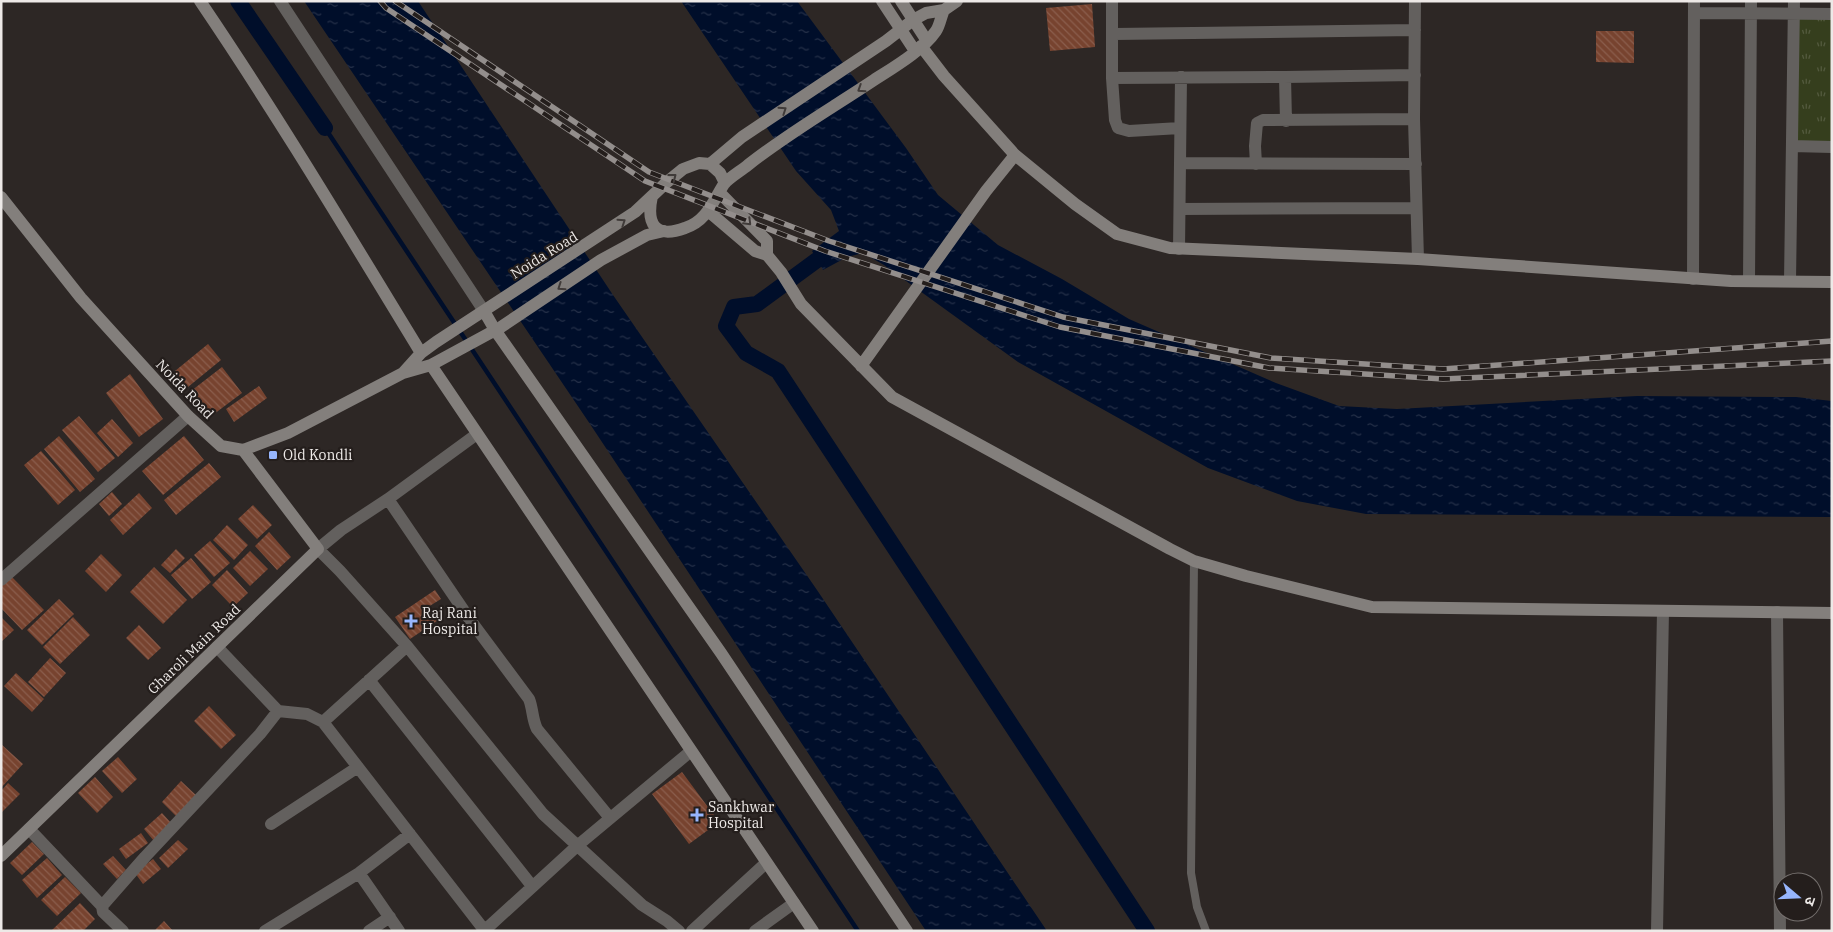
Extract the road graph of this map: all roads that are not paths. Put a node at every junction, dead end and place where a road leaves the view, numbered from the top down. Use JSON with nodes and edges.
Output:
{"nodes":[{"id":1,"x":200,"y":1,"type":"edge"},
{"id":2,"x":280,"y":1,"type":"edge"},
{"id":3,"x":882,"y":1,"type":"edge"},
{"id":4,"x":901,"y":1,"type":"edge"},
{"id":5,"x":957,"y":1,"type":"edge"},
{"id":6,"x":1112,"y":1,"type":"edge"},
{"id":7,"x":1415,"y":1,"type":"edge"},
{"id":8,"x":1694,"y":7,"type":"edge"},
{"id":9,"x":1751,"y":7,"type":"edge"},
{"id":10,"x":1793,"y":7,"type":"edge"},
{"id":11,"x":944,"y":10,"type":"junction"},
{"id":12,"x":1832,"y":14,"type":"edge"},
{"id":13,"x":913,"y":20,"type":"junction"},
{"id":14,"x":900,"y":30,"type":"junction"},
{"id":15,"x":1415,"y":30,"type":"junction"},
{"id":16,"x":1114,"y":34,"type":"junction"},
{"id":17,"x":921,"y":46,"type":"junction"},
{"id":18,"x":1415,"y":75,"type":"junction"},
{"id":19,"x":1181,"y":77,"type":"junction"},
{"id":20,"x":1285,"y":77,"type":"junction"},
{"id":21,"x":1112,"y":78,"type":"junction"},
{"id":22,"x":1414,"y":119,"type":"junction"},
{"id":23,"x":1286,"y":121,"type":"junction"},
{"id":24,"x":1180,"y":128,"type":"junction"},
{"id":25,"x":1792,"y":146,"type":"junction"},
{"id":26,"x":1832,"y":146,"type":"edge"},
{"id":27,"x":1015,"y":155,"type":"junction"},
{"id":28,"x":1180,"y":163,"type":"junction"},
{"id":29,"x":710,"y":164,"type":"junction"},
{"id":30,"x":1256,"y":164,"type":"junction"},
{"id":31,"x":1416,"y":164,"type":"junction"},
{"id":32,"x":722,"y":188,"type":"junction"},
{"id":33,"x":652,"y":196,"type":"junction"},
{"id":34,"x":1,"y":197,"type":"edge"},
{"id":35,"x":1415,"y":208,"type":"junction"},
{"id":36,"x":1180,"y":209,"type":"junction"},
{"id":37,"x":708,"y":212,"type":"junction"},
{"id":38,"x":664,"y":231,"type":"junction"},
{"id":39,"x":1179,"y":249,"type":"junction"},
{"id":40,"x":767,"y":255,"type":"junction"},
{"id":41,"x":1418,"y":259,"type":"junction"},
{"id":42,"x":1693,"y":279,"type":"junction"},
{"id":43,"x":1749,"y":281,"type":"junction"},
{"id":44,"x":1790,"y":281,"type":"junction"},
{"id":45,"x":1832,"y":282,"type":"edge"},
{"id":46,"x":488,"y":308,"type":"junction"},
{"id":47,"x":498,"y":328,"type":"junction"},
{"id":48,"x":421,"y":353,"type":"junction"},
{"id":49,"x":431,"y":365,"type":"junction"},
{"id":50,"x":861,"y":366,"type":"junction"},
{"id":51,"x":403,"y":373,"type":"junction"},
{"id":52,"x":188,"y":416,"type":"junction"},
{"id":53,"x":477,"y":434,"type":"junction"},
{"id":54,"x":243,"y":450,"type":"junction"},
{"id":55,"x":388,"y":499,"type":"junction"},
{"id":56,"x":318,"y":549,"type":"junction"},
{"id":57,"x":1194,"y":561,"type":"junction"},
{"id":58,"x":1,"y":580,"type":"edge"},
{"id":59,"x":1663,"y":611,"type":"junction"},
{"id":60,"x":1777,"y":612,"type":"junction"},
{"id":61,"x":1832,"y":613,"type":"edge"},
{"id":62,"x":407,"y":646,"type":"junction"},
{"id":63,"x":217,"y":647,"type":"junction"},
{"id":64,"x":369,"y":680,"type":"junction"},
{"id":65,"x":278,"y":711,"type":"junction"},
{"id":66,"x":323,"y":722,"type":"junction"},
{"id":67,"x":691,"y":751,"type":"junction"},
{"id":68,"x":358,"y":767,"type":"junction"},
{"id":69,"x":610,"y":818,"type":"junction"},
{"id":70,"x":271,"y":824,"type":"dead end"},
{"id":71,"x":29,"y":829,"type":"junction"},
{"id":72,"x":410,"y":834,"type":"junction"},
{"id":73,"x":577,"y":846,"type":"junction"},
{"id":74,"x":1,"y":856,"type":"edge"},
{"id":75,"x":766,"y":863,"type":"junction"},
{"id":76,"x":359,"y":873,"type":"junction"},
{"id":77,"x":532,"y":886,"type":"junction"},
{"id":78,"x":794,"y":903,"type":"junction"},
{"id":79,"x":102,"y":906,"type":"junction"},
{"id":80,"x":390,"y":917,"type":"junction"},
{"id":81,"x":123,"y":931,"type":"edge"},
{"id":82,"x":265,"y":931,"type":"edge"},
{"id":83,"x":369,"y":931,"type":"edge"},
{"id":84,"x":400,"y":931,"type":"edge"},
{"id":85,"x":484,"y":931,"type":"edge"},
{"id":86,"x":679,"y":931,"type":"edge"},
{"id":87,"x":692,"y":931,"type":"edge"},
{"id":88,"x":755,"y":931,"type":"edge"},
{"id":89,"x":813,"y":931,"type":"edge"},
{"id":90,"x":908,"y":931,"type":"edge"},
{"id":91,"x":1206,"y":931,"type":"edge"},
{"id":92,"x":1657,"y":931,"type":"edge"},
{"id":93,"x":1780,"y":931,"type":"edge"}],
"edges":[{"from":1,"to":48,"type":"street"},
{"from":2,"to":46,"type":"street"},
{"from":3,"to":14,"type":"street"},
{"from":4,"to":13,"type":"street"},
{"from":5,"to":11,"type":"street"},
{"from":6,"to":16,"type":"street"},
{"from":7,"to":15,"type":"street"},
{"from":8,"to":9,"type":"street"},
{"from":8,"to":42,"type":"street"},
{"from":9,"to":10,"type":"street"},
{"from":9,"to":43,"type":"street"},
{"from":10,"to":12,"type":"street"},
{"from":10,"to":25,"type":"street"},
{"from":11,"to":13,"type":"street"},
{"from":11,"to":17,"type":"street"},
{"from":13,"to":14,"type":"street"},
{"from":13,"to":17,"type":"street"},
{"from":14,"to":17,"type":"street"},
{"from":29,"to":14,"type":"street","one_way":true},
{"from":15,"to":16,"type":"street"},
{"from":15,"to":18,"type":"street"},
{"from":16,"to":21,"type":"street"},
{"from":17,"to":27,"type":"street"},
{"from":17,"to":32,"type":"street","one_way":true},
{"from":18,"to":20,"type":"street"},
{"from":18,"to":22,"type":"street"},
{"from":19,"to":20,"type":"street"},
{"from":19,"to":21,"type":"street"},
{"from":19,"to":24,"type":"street"},
{"from":20,"to":23,"type":"street"},
{"from":21,"to":24,"type":"street"},
{"from":22,"to":23,"type":"street"},
{"from":22,"to":31,"type":"street"},
{"from":23,"to":30,"type":"street"},
{"from":24,"to":28,"type":"street"},
{"from":25,"to":26,"type":"street"},
{"from":25,"to":44,"type":"street"},
{"from":27,"to":39,"type":"street"},
{"from":27,"to":50,"type":"street"},
{"from":28,"to":30,"type":"street"},
{"from":28,"to":36,"type":"street"},
{"from":29,"to":32,"type":"street"},
{"from":33,"to":29,"type":"street","one_way":true},
{"from":30,"to":31,"type":"street"},
{"from":31,"to":35,"type":"street"},
{"from":32,"to":37,"type":"street"},
{"from":32,"to":40,"type":"street","one_way":true},
{"from":33,"to":38,"type":"street"},
{"from":46,"to":33,"type":"street","name":"Noida Road","one_way":true},
{"from":34,"to":52,"type":"street","name":"Noida Road"},
{"from":35,"to":36,"type":"street"},
{"from":35,"to":41,"type":"street"},
{"from":36,"to":39,"type":"street"},
{"from":37,"to":38,"type":"street"},
{"from":37,"to":40,"type":"street"},
{"from":38,"to":47,"type":"street","name":"Noida Road","one_way":true},
{"from":39,"to":41,"type":"street"},
{"from":40,"to":50,"type":"street"},
{"from":41,"to":42,"type":"street"},
{"from":42,"to":43,"type":"street"},
{"from":43,"to":44,"type":"street"},
{"from":44,"to":45,"type":"street"},
{"from":46,"to":47,"type":"street"},
{"from":46,"to":48,"type":"street","name":"Noida Road"},
{"from":47,"to":49,"type":"street","name":"Noida Road"},
{"from":47,"to":90,"type":"street"},
{"from":48,"to":51,"type":"street","name":"Noida Road"},
{"from":49,"to":51,"type":"street","name":"Noida Road"},
{"from":49,"to":53,"type":"street"},
{"from":50,"to":57,"type":"street"},
{"from":51,"to":54,"type":"street","name":"Noida Road"},
{"from":52,"to":54,"type":"street","name":"Noida Road"},
{"from":52,"to":58,"type":"street"},
{"from":53,"to":55,"type":"street"},
{"from":53,"to":67,"type":"street"},
{"from":54,"to":56,"type":"street"},
{"from":55,"to":56,"type":"street"},
{"from":55,"to":69,"type":"street"},
{"from":56,"to":62,"type":"street"},
{"from":56,"to":63,"type":"street","name":"Gharoli Main Road"},
{"from":57,"to":59,"type":"street"},
{"from":57,"to":91,"type":"lane"},
{"from":59,"to":60,"type":"street"},
{"from":59,"to":92,"type":"street"},
{"from":60,"to":61,"type":"street"},
{"from":60,"to":93,"type":"street"},
{"from":62,"to":64,"type":"street"},
{"from":62,"to":73,"type":"street"},
{"from":63,"to":65,"type":"street"},
{"from":63,"to":71,"type":"street","name":"Gharoli Main Road"},
{"from":64,"to":66,"type":"street"},
{"from":64,"to":77,"type":"street"},
{"from":65,"to":66,"type":"street"},
{"from":65,"to":79,"type":"street"},
{"from":66,"to":68,"type":"street"},
{"from":67,"to":69,"type":"street"},
{"from":67,"to":75,"type":"street"},
{"from":68,"to":70,"type":"street"},
{"from":68,"to":72,"type":"street"},
{"from":69,"to":73,"type":"street"},
{"from":71,"to":74,"type":"street","name":"Gharoli Main Road"},
{"from":71,"to":79,"type":"street"},
{"from":72,"to":76,"type":"street"},
{"from":72,"to":85,"type":"street"},
{"from":73,"to":77,"type":"street"},
{"from":73,"to":86,"type":"street"},
{"from":75,"to":78,"type":"street"},
{"from":75,"to":87,"type":"street"},
{"from":76,"to":80,"type":"street"},
{"from":76,"to":82,"type":"street"},
{"from":77,"to":85,"type":"street"},
{"from":78,"to":88,"type":"street"},
{"from":78,"to":89,"type":"street"},
{"from":79,"to":81,"type":"street"},
{"from":80,"to":83,"type":"street"},
{"from":80,"to":84,"type":"street"}]}
